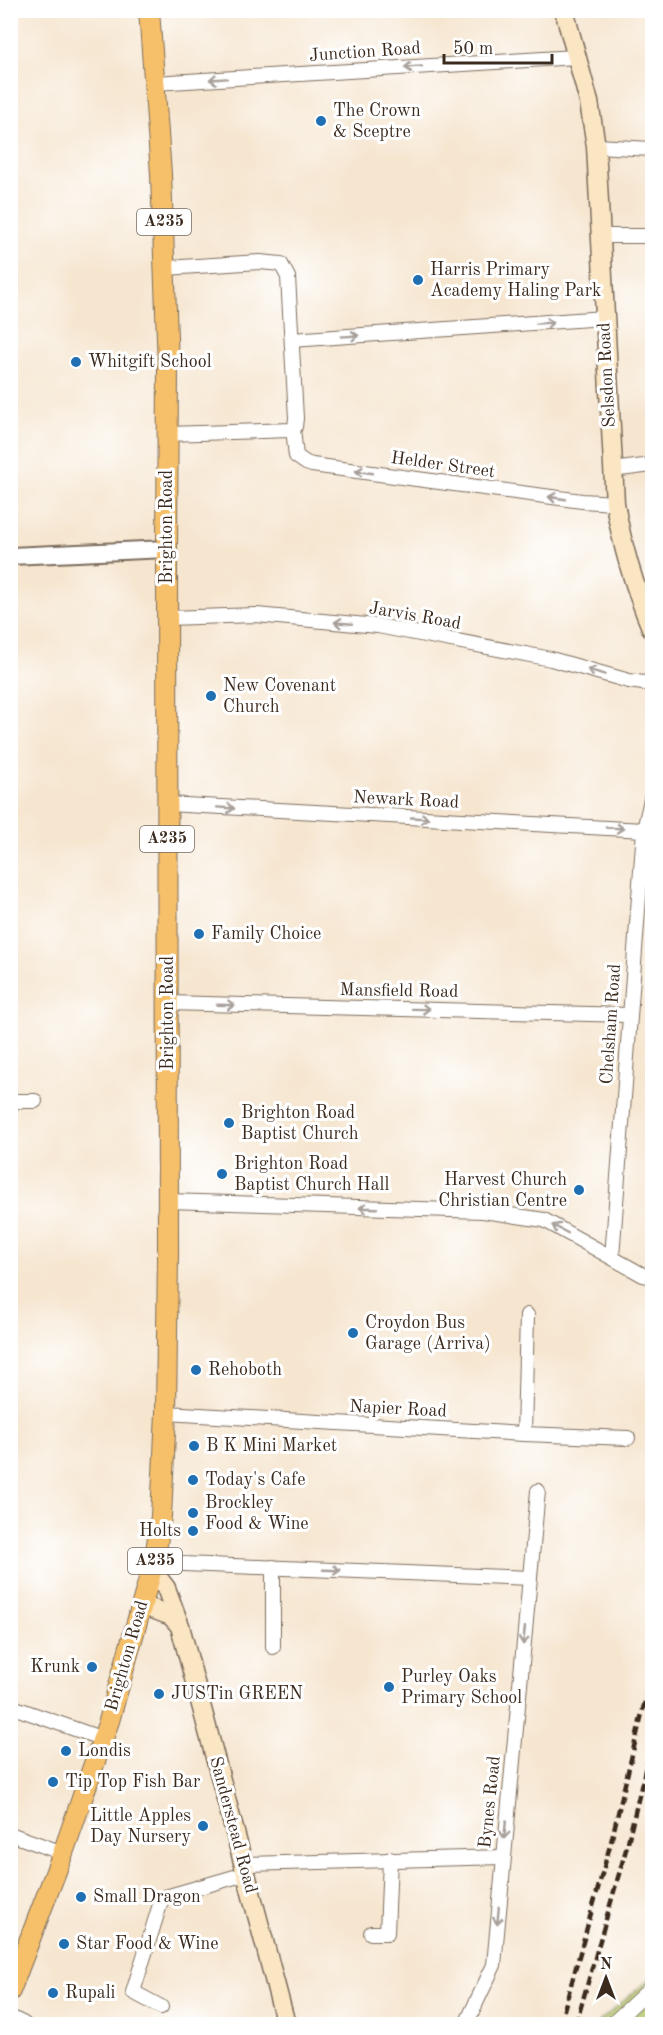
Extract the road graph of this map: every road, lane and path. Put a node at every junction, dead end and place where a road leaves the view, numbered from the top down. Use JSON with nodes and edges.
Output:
{"nodes":[{"id":1,"x":149,"y":10,"type":"edge"},
{"id":2,"x":564,"y":10,"type":"edge"},
{"id":3,"x":576,"y":57,"type":"junction"},
{"id":4,"x":155,"y":82,"type":"junction"},
{"id":5,"x":596,"y":146,"type":"junction"},
{"id":6,"x":652,"y":149,"type":"edge"},
{"id":7,"x":601,"y":236,"type":"junction"},
{"id":8,"x":652,"y":236,"type":"edge"},
{"id":9,"x":166,"y":268,"type":"junction"},
{"id":10,"x":604,"y":318,"type":"junction"},
{"id":11,"x":292,"y":340,"type":"junction"},
{"id":12,"x":293,"y":429,"type":"junction"},
{"id":13,"x":168,"y":434,"type":"junction"},
{"id":14,"x":652,"y":465,"type":"edge"},
{"id":15,"x":612,"y":470,"type":"junction"},
{"id":16,"x":615,"y":503,"type":"junction"},
{"id":17,"x":167,"y":549,"type":"junction"},
{"id":18,"x":10,"y":556,"type":"edge"},
{"id":19,"x":168,"y":618,"type":"junction"},
{"id":20,"x":652,"y":630,"type":"edge"},
{"id":21,"x":652,"y":681,"type":"edge"},
{"id":22,"x":652,"y":795,"type":"edge"},
{"id":23,"x":167,"y":804,"type":"junction"},
{"id":24,"x":644,"y":830,"type":"junction"},
{"id":25,"x":168,"y":1003,"type":"junction"},
{"id":26,"x":629,"y":1015,"type":"junction"},
{"id":27,"x":10,"y":1101,"type":"edge"},
{"id":28,"x":35,"y":1101,"type":"dead end"},
{"id":29,"x":168,"y":1201,"type":"junction"},
{"id":30,"x":612,"y":1257,"type":"junction"},
{"id":31,"x":652,"y":1277,"type":"edge"},
{"id":32,"x":528,"y":1315,"type":"dead end"},
{"id":33,"x":166,"y":1413,"type":"junction"},
{"id":34,"x":524,"y":1434,"type":"junction"},
{"id":35,"x":628,"y":1438,"type":"dead end"},
{"id":36,"x":538,"y":1491,"type":"dead end"},
{"id":37,"x":154,"y":1564,"type":"junction"},
{"id":38,"x":273,"y":1567,"type":"junction"},
{"id":39,"x":530,"y":1578,"type":"junction"},
{"id":40,"x":142,"y":1605,"type":"junction"},
{"id":41,"x":180,"y":1626,"type":"junction"},
{"id":42,"x":273,"y":1647,"type":"dead end"},
{"id":43,"x":10,"y":1706,"type":"edge"},
{"id":44,"x":103,"y":1738,"type":"junction"},
{"id":45,"x":10,"y":1834,"type":"edge"},
{"id":46,"x":63,"y":1853,"type":"junction"},
{"id":47,"x":503,"y":1857,"type":"junction"},
{"id":48,"x":390,"y":1860,"type":"junction"},
{"id":49,"x":244,"y":1869,"type":"junction"},
{"id":50,"x":371,"y":1933,"type":"dead end"},
{"id":51,"x":652,"y":1987,"type":"edge"},
{"id":52,"x":10,"y":1991,"type":"edge"},
{"id":53,"x":161,"y":2007,"type":"dead end"},
{"id":54,"x":10,"y":2017,"type":"edge"},
{"id":55,"x":24,"y":2025,"type":"edge"},
{"id":56,"x":286,"y":2025,"type":"edge"},
{"id":57,"x":466,"y":2025,"type":"edge"},
{"id":58,"x":612,"y":2025,"type":"edge"}],
"edges":[{"from":1,"to":4,"type":"main road","name":"Brighton Road","number":"A235"},
{"from":2,"to":3,"type":"main road","name":"Selsdon Road"},
{"from":3,"to":4,"type":"street","name":"Junction Road","one_way":true},
{"from":3,"to":5,"type":"main road","name":"Selsdon Road"},
{"from":4,"to":9,"type":"main road","name":"Brighton Road","number":"A235"},
{"from":5,"to":6,"type":"street"},
{"from":5,"to":7,"type":"main road","name":"Selsdon Road"},
{"from":7,"to":8,"type":"street"},
{"from":7,"to":10,"type":"main road","name":"Selsdon Road"},
{"from":9,"to":11,"type":"street"},
{"from":9,"to":13,"type":"main road","name":"Brighton Road","number":"A235"},
{"from":11,"to":10,"type":"street","one_way":true},
{"from":10,"to":15,"type":"main road","name":"Selsdon Road"},
{"from":11,"to":12,"type":"street"},
{"from":12,"to":13,"type":"street"},
{"from":16,"to":12,"type":"street","name":"Helder Street","one_way":true},
{"from":13,"to":17,"type":"main road","name":"Brighton Road","number":"A235"},
{"from":14,"to":15,"type":"street"},
{"from":15,"to":16,"type":"main road","name":"Selsdon Road"},
{"from":16,"to":20,"type":"main road","name":"Selsdon Road"},
{"from":17,"to":18,"type":"street"},
{"from":17,"to":19,"type":"main road","name":"Brighton Road","number":"A235"},
{"from":21,"to":19,"type":"street","name":"Jarvis Road","one_way":true},
{"from":19,"to":23,"type":"main road","name":"Brighton Road","number":"A235"},
{"from":22,"to":24,"type":"street","name":"Chelsham Road"},
{"from":23,"to":24,"type":"street","name":"Newark Road","one_way":true},
{"from":23,"to":25,"type":"main road","name":"Brighton Road","number":"A235"},
{"from":24,"to":26,"type":"street","name":"Chelsham Road"},
{"from":25,"to":26,"type":"street","name":"Mansfield Road","one_way":true},
{"from":25,"to":29,"type":"main road","name":"Brighton Road","number":"A235"},
{"from":26,"to":30,"type":"street","name":"Chelsham Road"},
{"from":27,"to":28,"type":"street"},
{"from":30,"to":29,"type":"street","one_way":true},
{"from":29,"to":33,"type":"main road","name":"Brighton Road","number":"A235"},
{"from":30,"to":31,"type":"street"},
{"from":32,"to":34,"type":"street"},
{"from":33,"to":34,"type":"street","name":"Napier Road"},
{"from":33,"to":37,"type":"main road","name":"Brighton Road","number":"A235"},
{"from":34,"to":35,"type":"street","name":"Napier Road"},
{"from":36,"to":39,"type":"street","name":"Bynes Road"},
{"from":37,"to":38,"type":"street"},
{"from":37,"to":40,"type":"main road","name":"Brighton Road","number":"A235"},
{"from":37,"to":41,"type":"main road","name":"Sanderstead Road"},
{"from":38,"to":39,"type":"street","one_way":true},
{"from":38,"to":42,"type":"street"},
{"from":39,"to":47,"type":"street","name":"Bynes Road","one_way":true},
{"from":40,"to":41,"type":"main road"},
{"from":40,"to":44,"type":"main road","name":"Brighton Road","number":"A235"},
{"from":41,"to":49,"type":"main road","name":"Sanderstead Road"},
{"from":43,"to":44,"type":"street"},
{"from":44,"to":46,"type":"main road","name":"Brighton Road","number":"A235"},
{"from":45,"to":46,"type":"street"},
{"from":46,"to":52,"type":"main road","name":"Brighton Road","number":"A235"},
{"from":47,"to":48,"type":"street"},
{"from":47,"to":57,"type":"street","name":"Bynes Road","one_way":true},
{"from":48,"to":49,"type":"street"},
{"from":48,"to":50,"type":"street"},
{"from":49,"to":53,"type":"street"},
{"from":49,"to":56,"type":"main road","name":"Sanderstead Road"},
{"from":51,"to":58,"type":"street"},
{"from":54,"to":55,"type":"street"}]}
